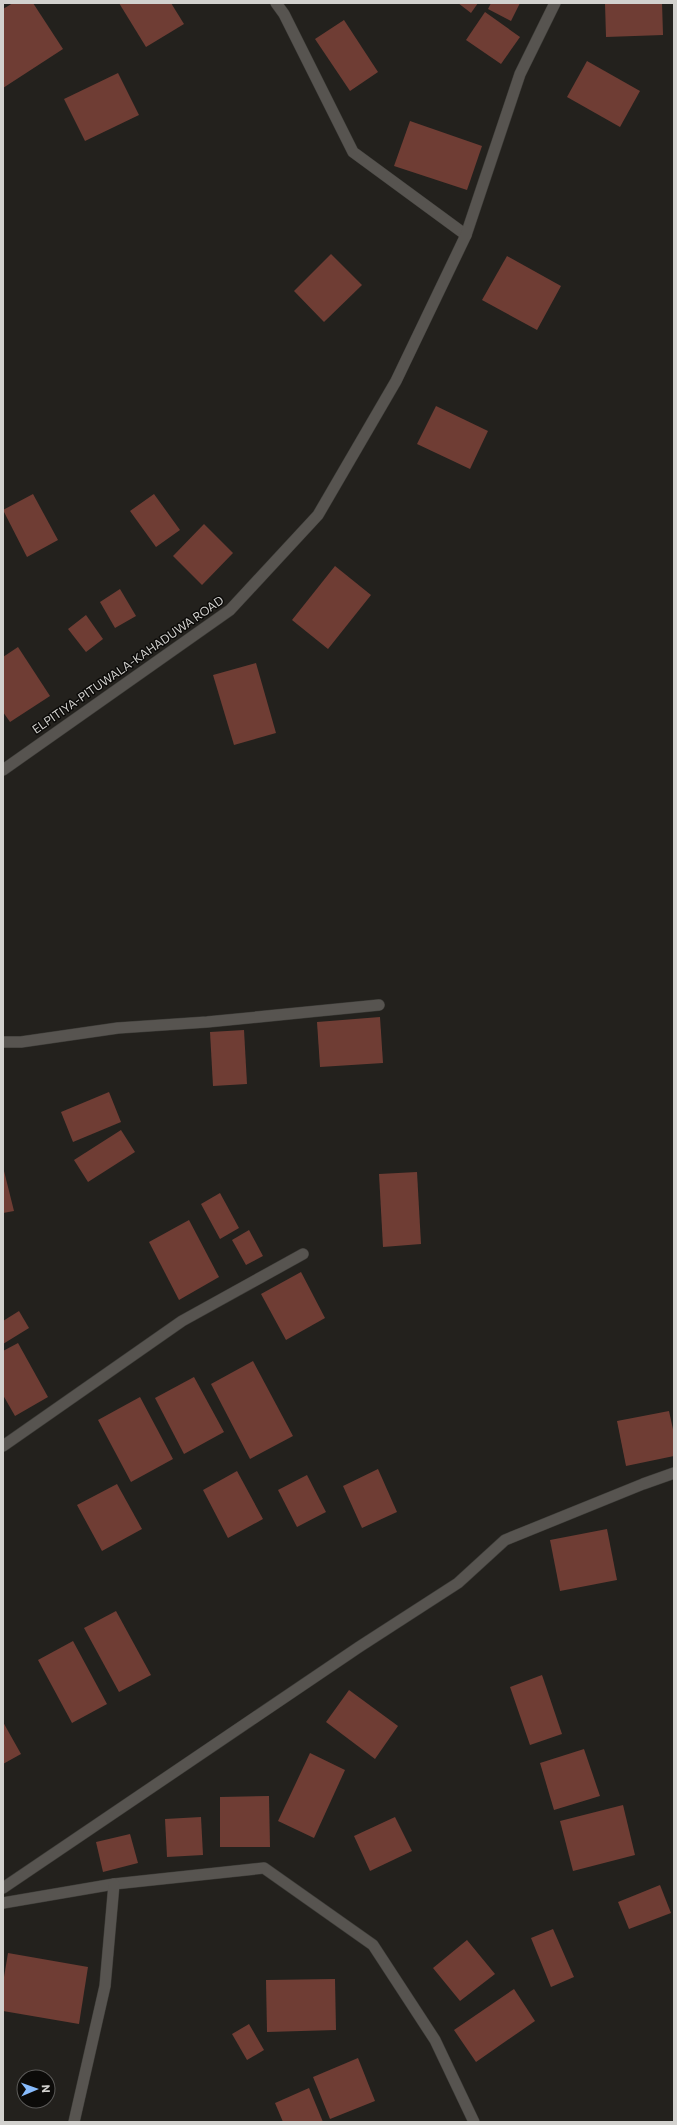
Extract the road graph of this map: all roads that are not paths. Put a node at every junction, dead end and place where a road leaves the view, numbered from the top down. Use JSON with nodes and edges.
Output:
{"nodes":[{"id":1,"x":276,"y":3,"type":"edge"},
{"id":2,"x":555,"y":3,"type":"edge"},
{"id":3,"x":466,"y":235,"type":"junction"},
{"id":4,"x":3,"y":770,"type":"edge"},
{"id":5,"x":379,"y":1005,"type":"dead end"},
{"id":6,"x":3,"y":1042,"type":"edge"},
{"id":7,"x":303,"y":1254,"type":"dead end"},
{"id":8,"x":3,"y":1446,"type":"edge"},
{"id":9,"x":674,"y":1473,"type":"edge"},
{"id":10,"x":114,"y":1884,"type":"junction"},
{"id":11,"x":3,"y":1888,"type":"edge"},
{"id":12,"x":3,"y":1904,"type":"edge"},
{"id":13,"x":74,"y":2122,"type":"edge"},
{"id":14,"x":474,"y":2122,"type":"edge"}],
"edges":[{"from":1,"to":3,"type":"street"},
{"from":2,"to":3,"type":"street","name":"ELPITIYA-PITUWALA-KAHADUWA ROAD"},
{"from":3,"to":4,"type":"street","name":"ELPITIYA-PITUWALA-KAHADUWA ROAD"},
{"from":5,"to":6,"type":"street"},
{"from":7,"to":8,"type":"street"},
{"from":9,"to":11,"type":"street"},
{"from":10,"to":12,"type":"street"},
{"from":10,"to":13,"type":"street"},
{"from":10,"to":14,"type":"street"}]}
